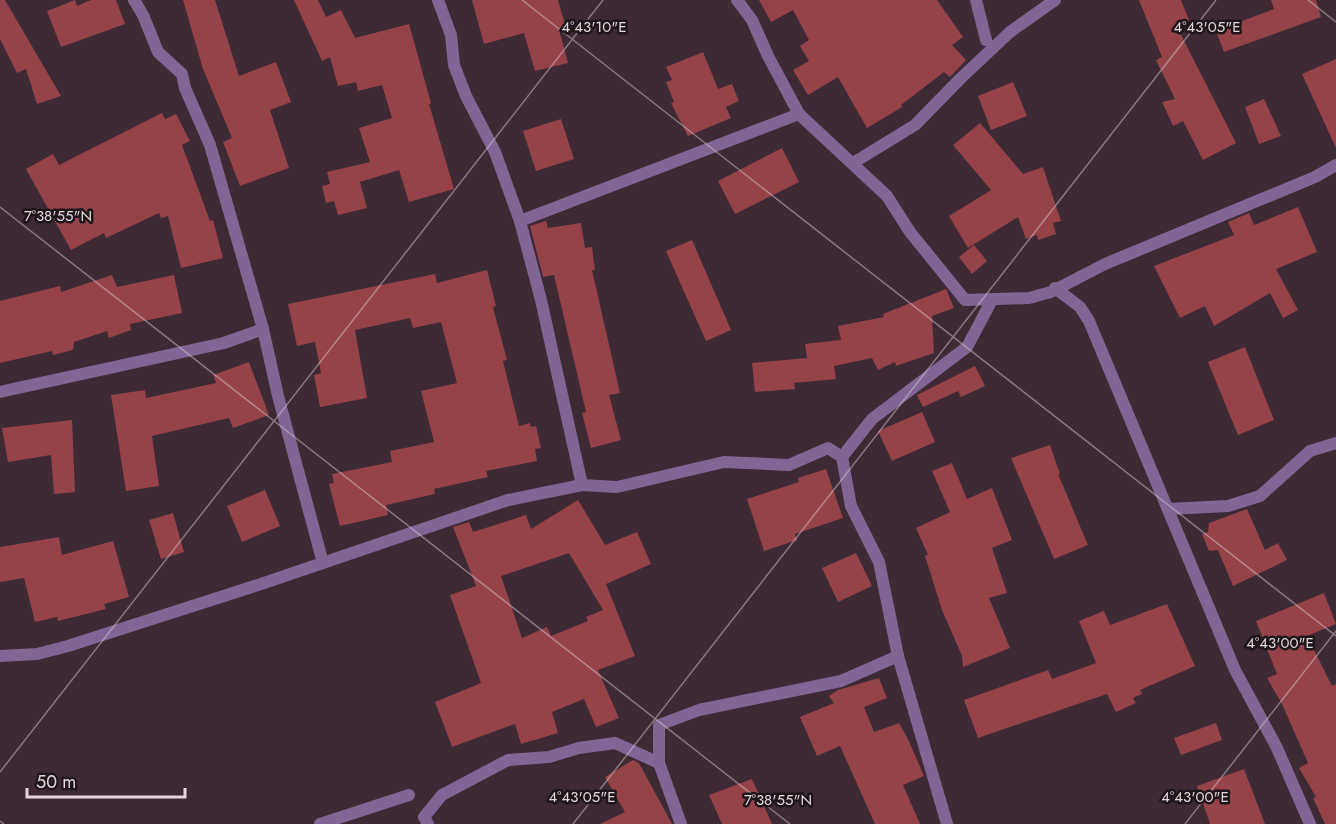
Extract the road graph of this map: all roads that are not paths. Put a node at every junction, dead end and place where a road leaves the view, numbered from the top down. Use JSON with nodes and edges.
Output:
{"nodes":[{"id":1,"x":134,"y":0,"type":"edge"},
{"id":2,"x":438,"y":0,"type":"edge"},
{"id":3,"x":737,"y":0,"type":"edge"},
{"id":4,"x":976,"y":0,"type":"edge"},
{"id":5,"x":1055,"y":0,"type":"edge"},
{"id":6,"x":986,"y":40,"type":"dead end"},
{"id":7,"x":799,"y":114,"type":"junction"},
{"id":8,"x":853,"y":163,"type":"junction"},
{"id":9,"x":1336,"y":165,"type":"edge"},
{"id":10,"x":520,"y":221,"type":"junction"},
{"id":11,"x":1055,"y":288,"type":"junction"},
{"id":12,"x":992,"y":300,"type":"junction"},
{"id":13,"x":263,"y":329,"type":"junction"},
{"id":14,"x":0,"y":392,"type":"edge"},
{"id":15,"x":1336,"y":442,"type":"edge"},
{"id":16,"x":842,"y":457,"type":"junction"},
{"id":17,"x":582,"y":485,"type":"junction"},
{"id":18,"x":1168,"y":509,"type":"junction"},
{"id":19,"x":323,"y":563,"type":"junction"},
{"id":20,"x":0,"y":656,"type":"edge"},
{"id":21,"x":898,"y":657,"type":"junction"},
{"id":22,"x":658,"y":763,"type":"junction"},
{"id":23,"x":409,"y":795,"type":"dead end"},
{"id":24,"x":320,"y":824,"type":"edge"},
{"id":25,"x":428,"y":824,"type":"edge"},
{"id":26,"x":681,"y":824,"type":"edge"},
{"id":27,"x":947,"y":824,"type":"edge"},
{"id":28,"x":1310,"y":824,"type":"edge"}],
"edges":[{"from":1,"to":13,"type":"street"},
{"from":2,"to":10,"type":"street"},
{"from":3,"to":7,"type":"street"},
{"from":4,"to":6,"type":"street"},
{"from":5,"to":8,"type":"street"},
{"from":7,"to":8,"type":"street"},
{"from":7,"to":10,"type":"street"},
{"from":8,"to":12,"type":"street"},
{"from":9,"to":11,"type":"street"},
{"from":10,"to":17,"type":"street"},
{"from":11,"to":12,"type":"street"},
{"from":11,"to":18,"type":"street"},
{"from":12,"to":16,"type":"street"},
{"from":13,"to":14,"type":"street"},
{"from":13,"to":19,"type":"street"},
{"from":15,"to":18,"type":"street"},
{"from":16,"to":17,"type":"street"},
{"from":16,"to":21,"type":"street"},
{"from":17,"to":19,"type":"street"},
{"from":18,"to":28,"type":"street"},
{"from":19,"to":20,"type":"street"},
{"from":21,"to":22,"type":"street"},
{"from":21,"to":27,"type":"street"},
{"from":22,"to":25,"type":"street"},
{"from":22,"to":26,"type":"street"},
{"from":23,"to":24,"type":"street"}]}
